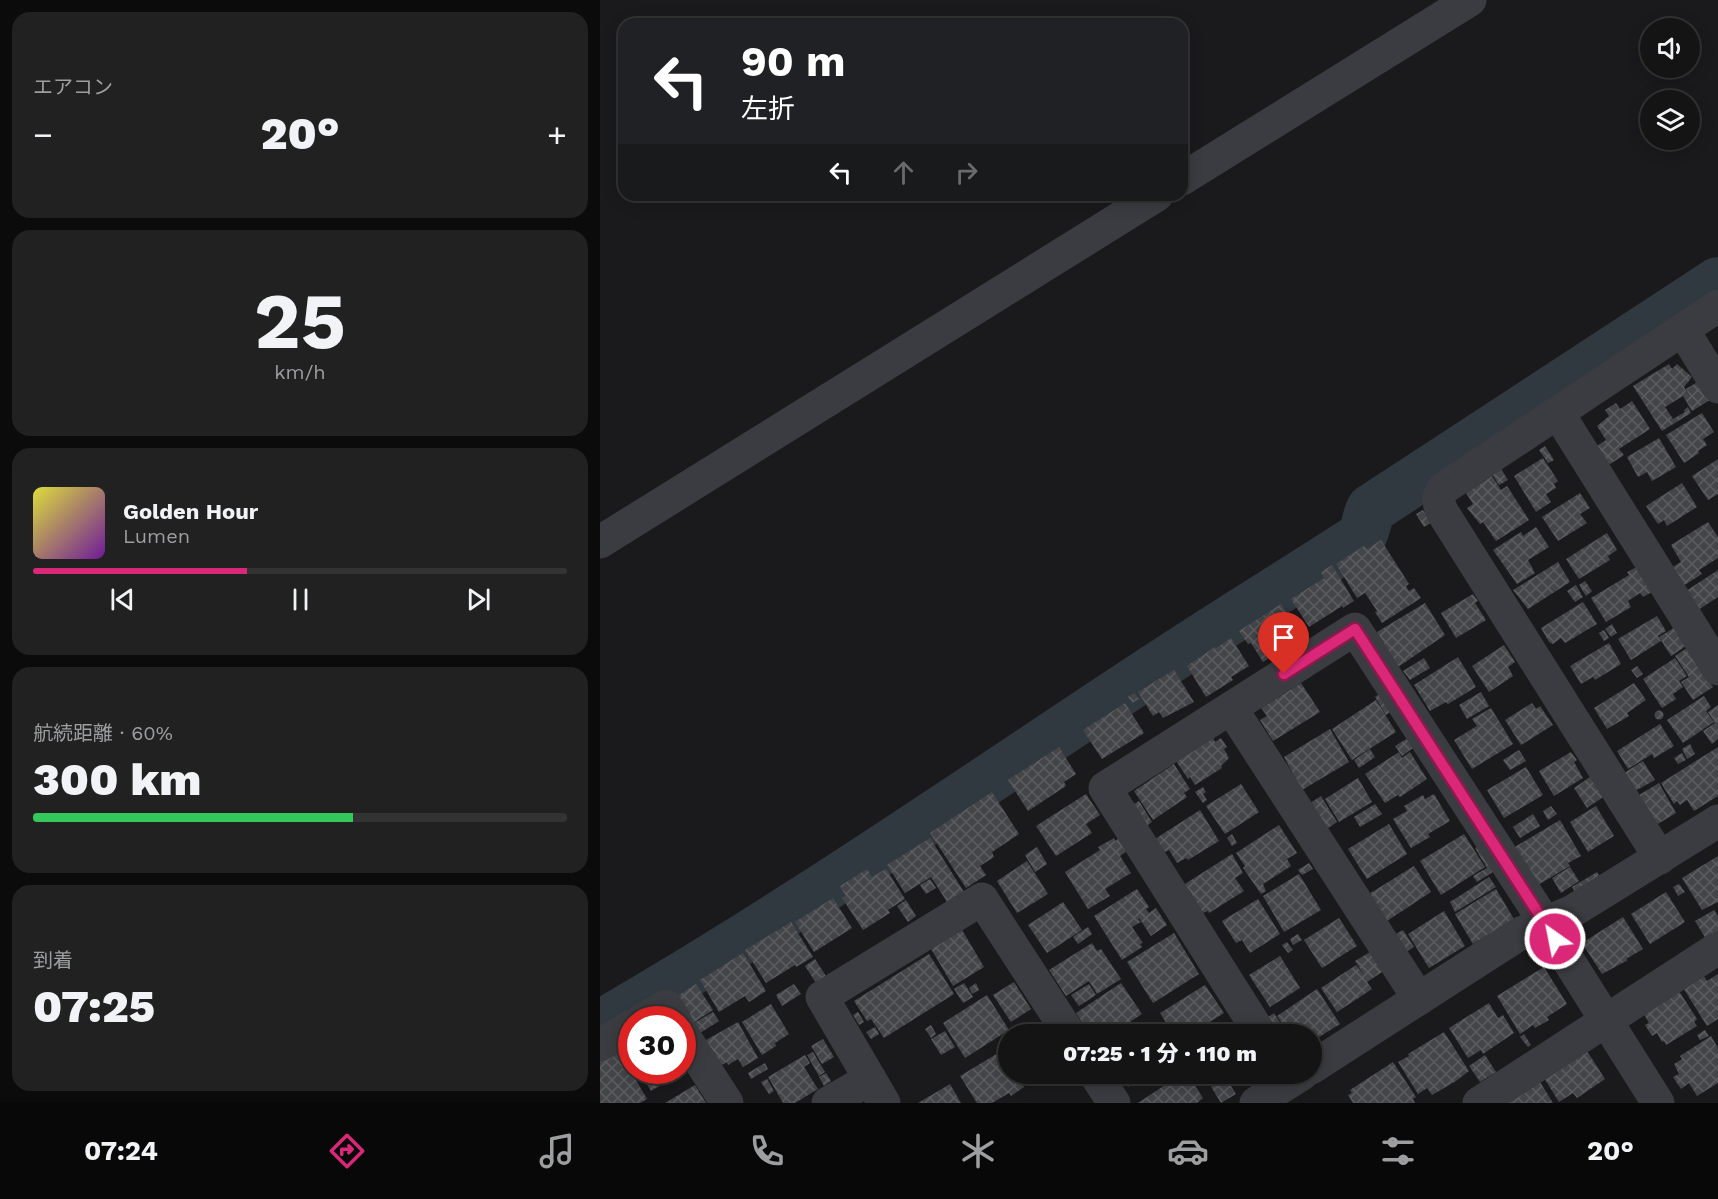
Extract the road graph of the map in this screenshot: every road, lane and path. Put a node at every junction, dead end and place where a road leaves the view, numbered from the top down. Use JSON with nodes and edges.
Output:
{"nodes":[{"id":1,"x":1470,"y":0,"type":"edge"},
{"id":2,"x":1188,"y":175,"type":"edge"},
{"id":3,"x":1147,"y":201,"type":"edge"},
{"id":4,"x":1718,"y":306,"type":"edge"},
{"id":5,"x":1683,"y":330,"type":"junction"},
{"id":6,"x":1718,"y":387,"type":"edge"},
{"id":7,"x":1558,"y":412,"type":"junction"},
{"id":8,"x":600,"y":542,"type":"edge"},
{"id":9,"x":1718,"y":669,"type":"edge"},
{"id":10,"x":1231,"y":708,"type":"junction"},
{"id":11,"x":1718,"y":821,"type":"edge"},
{"id":12,"x":1660,"y":858,"type":"junction"},
{"id":13,"x":1545,"y":923,"type":"junction"},
{"id":14,"x":1718,"y":948,"type":"edge"},
{"id":15,"x":1419,"y":999,"type":"junction"},
{"id":16,"x":1606,"y":1021,"type":"junction"},
{"id":17,"x":1063,"y":1024,"type":"edge"},
{"id":18,"x":1254,"y":1024,"type":"edge"},
{"id":19,"x":618,"y":1034,"type":"edge"},
{"id":20,"x":600,"y":1045,"type":"edge"},
{"id":21,"x":696,"y":1054,"type":"edge"},
{"id":22,"x":1322,"y":1059,"type":"edge"},
{"id":23,"x":1102,"y":1084,"type":"edge"},
{"id":24,"x":1283,"y":1084,"type":"edge"},
{"id":25,"x":877,"y":1091,"type":"edge"},
{"id":26,"x":727,"y":1103,"type":"edge"},
{"id":27,"x":828,"y":1103,"type":"edge"},
{"id":28,"x":1114,"y":1103,"type":"edge"},
{"id":29,"x":1256,"y":1103,"type":"edge"},
{"id":30,"x":1479,"y":1103,"type":"edge"},
{"id":31,"x":1659,"y":1103,"type":"edge"}],
"edges":[{"from":1,"to":2,"type":"street"},
{"from":3,"to":8,"type":"street"},
{"from":4,"to":5,"type":"street"},
{"from":5,"to":6,"type":"street"},
{"from":5,"to":7,"type":"street"},
{"from":7,"to":9,"type":"street"},
{"from":7,"to":12,"type":"street"},
{"from":10,"to":13,"type":"street"},
{"from":10,"to":15,"type":"street"},
{"from":10,"to":18,"type":"street"},
{"from":11,"to":12,"type":"street"},
{"from":12,"to":13,"type":"street"},
{"from":13,"to":15,"type":"street"},
{"from":13,"to":16,"type":"street"},
{"from":14,"to":16,"type":"street"},
{"from":15,"to":22,"type":"street"},
{"from":16,"to":30,"type":"street"},
{"from":16,"to":31,"type":"street"},
{"from":17,"to":25,"type":"street"},
{"from":19,"to":20,"type":"street"},
{"from":21,"to":26,"type":"street"},
{"from":23,"to":28,"type":"street"},
{"from":24,"to":29,"type":"street"},
{"from":25,"to":27,"type":"street"}]}
